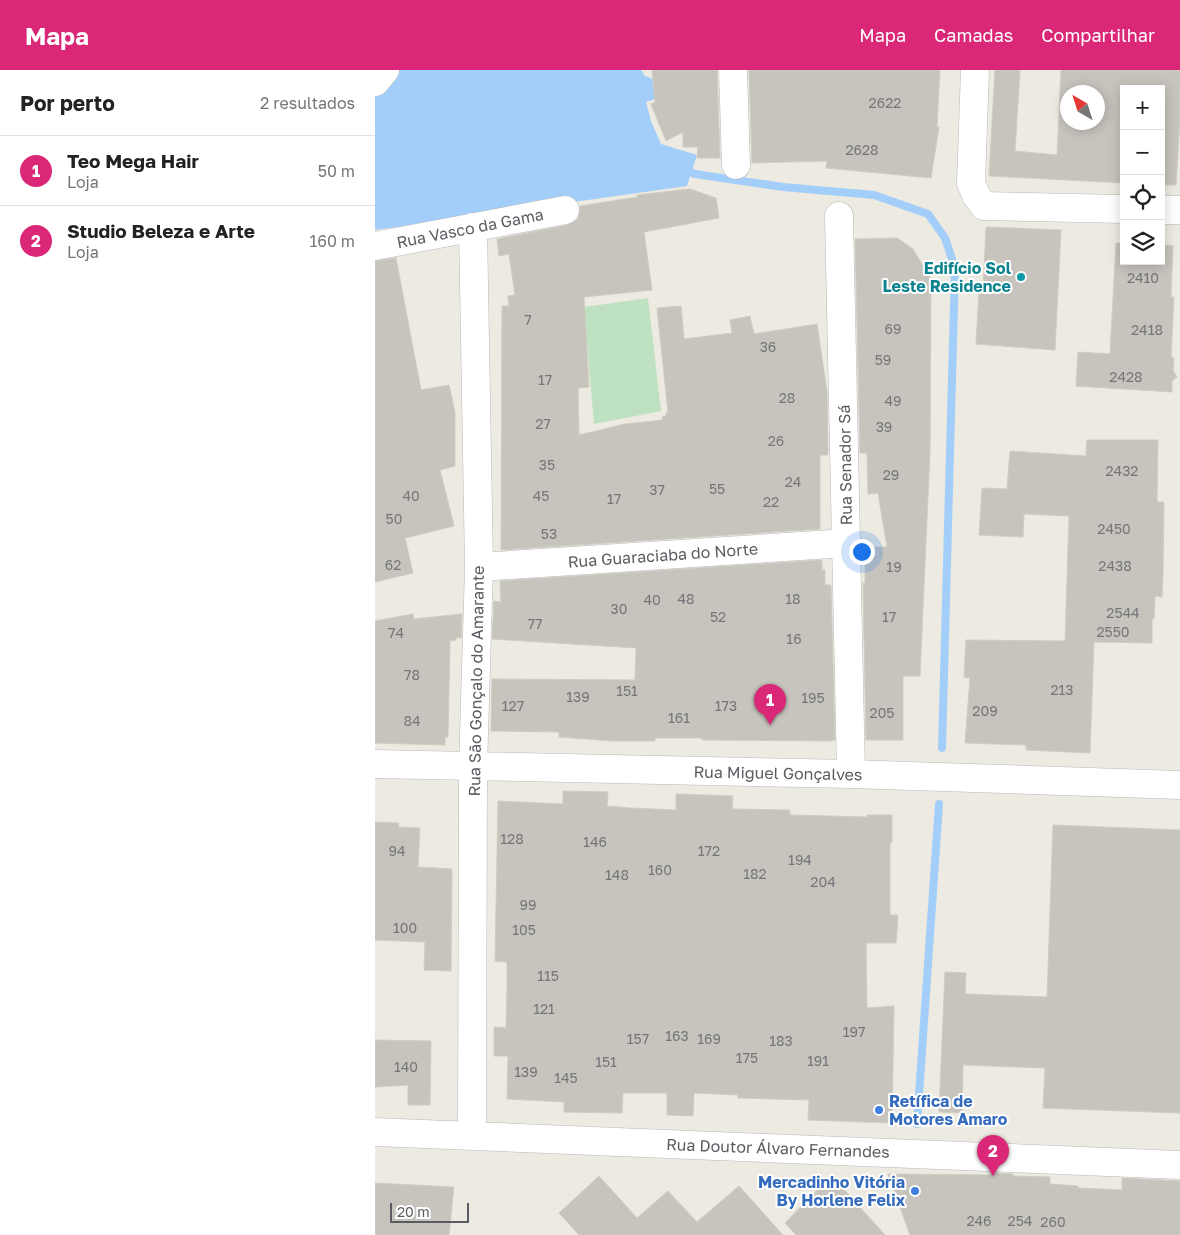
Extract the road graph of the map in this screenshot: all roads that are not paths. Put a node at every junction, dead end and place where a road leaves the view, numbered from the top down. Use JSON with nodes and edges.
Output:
{"nodes":[{"id":1,"x":385,"y":70,"type":"edge"},
{"id":2,"x":733,"y":70,"type":"edge"},
{"id":3,"x":975,"y":70,"type":"edge"},
{"id":4,"x":375,"y":82,"type":"edge"},
{"id":5,"x":737,"y":165,"type":"dead end"},
{"id":6,"x":1120,"y":209,"type":"edge"},
{"id":7,"x":565,"y":210,"type":"dead end"},
{"id":8,"x":1165,"y":210,"type":"edge"},
{"id":9,"x":1180,"y":210,"type":"edge"},
{"id":10,"x":839,"y":216,"type":"dead end"},
{"id":11,"x":473,"y":227,"type":"junction"},
{"id":12,"x":375,"y":246,"type":"edge"},
{"id":13,"x":847,"y":543,"type":"junction"},
{"id":14,"x":479,"y":567,"type":"junction"},
{"id":15,"x":375,"y":764,"type":"edge"},
{"id":16,"x":473,"y":768,"type":"junction"},
{"id":17,"x":851,"y":774,"type":"junction"},
{"id":18,"x":1180,"y":786,"type":"edge"},
{"id":19,"x":375,"y":1132,"type":"edge"},
{"id":20,"x":472,"y":1135,"type":"junction"},
{"id":21,"x":1180,"y":1165,"type":"edge"}],
"edges":[{"from":1,"to":4,"type":"street"},
{"from":2,"to":5,"type":"street"},
{"from":3,"to":6,"type":"street"},
{"from":7,"to":11,"type":"street","name":"Rua Vasco da Gama"},
{"from":8,"to":9,"type":"street"},
{"from":10,"to":13,"type":"street","name":"Rua Senador Sá"},
{"from":11,"to":12,"type":"street","name":"Rua Vasco da Gama"},
{"from":11,"to":14,"type":"street","name":"Rua São Gonçalo do Amarante"},
{"from":13,"to":14,"type":"street","name":"Rua Guaraciaba do Norte"},
{"from":13,"to":17,"type":"street","name":"Rua Senador Sá"},
{"from":14,"to":16,"type":"street","name":"Rua São Gonçalo do Amarante"},
{"from":15,"to":16,"type":"street","name":"Rua Miguel Gonçalves"},
{"from":16,"to":17,"type":"street","name":"Rua Miguel Gonçalves"},
{"from":16,"to":20,"type":"street","name":"Rua São Gonçalo do Amarante"},
{"from":17,"to":18,"type":"street","name":"Rua Miguel Gonçalves"},
{"from":19,"to":20,"type":"street","name":"Rua Doutor Álvaro Fernandes"},
{"from":20,"to":21,"type":"street","name":"Rua Doutor Álvaro Fernandes"}]}
